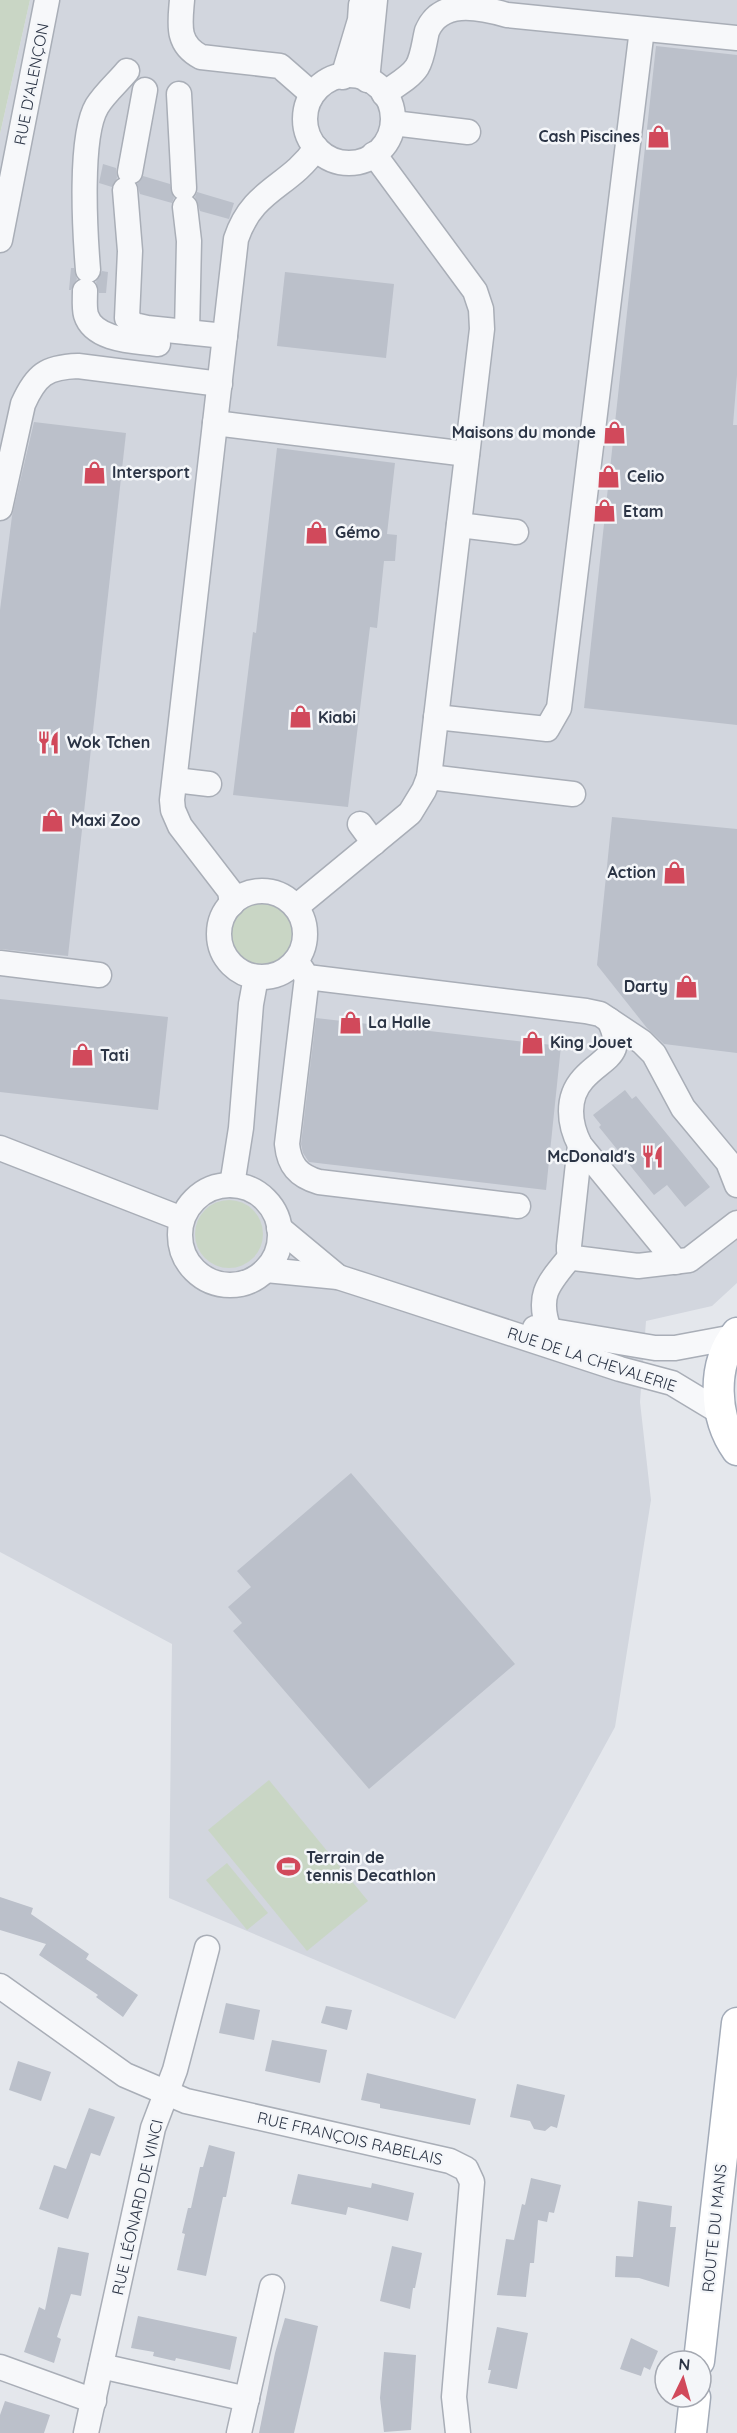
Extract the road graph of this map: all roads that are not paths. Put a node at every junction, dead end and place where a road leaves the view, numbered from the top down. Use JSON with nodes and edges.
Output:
{"nodes":[{"id":1,"x":47,"y":0,"type":"edge"},
{"id":2,"x":182,"y":0,"type":"edge"},
{"id":3,"x":362,"y":0,"type":"edge"},
{"id":4,"x":375,"y":0,"type":"edge"},
{"id":5,"x":642,"y":29,"type":"junction"},
{"id":6,"x":737,"y":38,"type":"edge"},
{"id":7,"x":128,"y":71,"type":"dead end"},
{"id":8,"x":343,"y":77,"type":"junction"},
{"id":9,"x":376,"y":87,"type":"junction"},
{"id":10,"x":145,"y":90,"type":"dead end"},
{"id":11,"x":179,"y":94,"type":"dead end"},
{"id":12,"x":312,"y":94,"type":"junction"},
{"id":13,"x":393,"y":123,"type":"junction"},
{"id":14,"x":468,"y":132,"type":"dead end"},
{"id":15,"x":316,"y":148,"type":"junction"},
{"id":16,"x":374,"y":154,"type":"junction"},
{"id":17,"x":0,"y":240,"type":"edge"},
{"id":18,"x":187,"y":332,"type":"junction"},
{"id":19,"x":224,"y":344,"type":"junction"},
{"id":20,"x":220,"y":384,"type":"junction"},
{"id":21,"x":215,"y":423,"type":"junction"},
{"id":22,"x":467,"y":454,"type":"junction"},
{"id":23,"x":0,"y":508,"type":"edge"},
{"id":24,"x":459,"y":525,"type":"junction"},
{"id":25,"x":516,"y":532,"type":"dead end"},
{"id":26,"x":436,"y":717,"type":"junction"},
{"id":27,"x":429,"y":777,"type":"junction"},
{"id":28,"x":175,"y":780,"type":"junction"},
{"id":29,"x":208,"y":784,"type":"dead end"},
{"id":30,"x":573,"y":794,"type":"dead end"},
{"id":31,"x":232,"y":904,"type":"junction"},
{"id":32,"x":296,"y":907,"type":"junction"},
{"id":33,"x":0,"y":963,"type":"edge"},
{"id":34,"x":302,"y":969,"type":"junction"},
{"id":35,"x":99,"y":975,"type":"dead end"},
{"id":36,"x":256,"y":977,"type":"junction"},
{"id":37,"x":609,"y":1020,"type":"junction"},
{"id":38,"x":580,"y":1144,"type":"junction"},
{"id":39,"x":0,"y":1148,"type":"edge"},
{"id":40,"x":232,"y":1185,"type":"junction"},
{"id":41,"x":737,"y":1185,"type":"edge"},
{"id":42,"x":518,"y":1206,"type":"dead end"},
{"id":43,"x":182,"y":1219,"type":"junction"},
{"id":44,"x":737,"y":1223,"type":"edge"},
{"id":45,"x":279,"y":1228,"type":"junction"},
{"id":46,"x":571,"y":1256,"type":"junction"},
{"id":47,"x":676,"y":1262,"type":"junction"},
{"id":48,"x":266,"y":1270,"type":"junction"},
{"id":49,"x":338,"y":1277,"type":"junction"},
{"id":50,"x":460,"y":1316,"type":"junction"},
{"id":51,"x":549,"y":1330,"type":"junction"},
{"id":52,"x":735,"y":1335,"type":"edge"},
{"id":53,"x":720,"y":1412,"type":"junction"},
{"id":54,"x":737,"y":1450,"type":"edge"},
{"id":55,"x":207,"y":1948,"type":"dead end"},
{"id":56,"x":0,"y":1986,"type":"edge"},
{"id":57,"x":737,"y":2023,"type":"edge"},
{"id":58,"x":166,"y":2092,"type":"junction"},
{"id":59,"x":272,"y":2287,"type":"dead end"},
{"id":60,"x":700,"y":2349,"type":"edge"},
{"id":61,"x":101,"y":2366,"type":"junction"},
{"id":62,"x":0,"y":2367,"type":"edge"},
{"id":63,"x":247,"y":2399,"type":"junction"},
{"id":64,"x":94,"y":2401,"type":"junction"},
{"id":65,"x":694,"y":2409,"type":"edge"},
{"id":66,"x":86,"y":2433,"type":"edge"},
{"id":67,"x":239,"y":2433,"type":"edge"},
{"id":68,"x":458,"y":2433,"type":"edge"},
{"id":69,"x":691,"y":2433,"type":"edge"}],
"edges":[{"from":1,"to":17,"type":"street","name":"RUE D'ALENÇON"},
{"from":2,"to":12,"type":"street"},
{"from":3,"to":8,"type":"street"},
{"from":4,"to":9,"type":"street"},
{"from":5,"to":6,"type":"street"},
{"from":5,"to":9,"type":"street"},
{"from":5,"to":26,"type":"street"},
{"from":7,"to":19,"type":"street"},
{"from":8,"to":9,"type":"street"},
{"from":8,"to":12,"type":"street"},
{"from":9,"to":13,"type":"street"},
{"from":10,"to":18,"type":"street"},
{"from":11,"to":18,"type":"street"},
{"from":12,"to":15,"type":"street"},
{"from":13,"to":14,"type":"street"},
{"from":13,"to":16,"type":"street"},
{"from":15,"to":16,"type":"street"},
{"from":15,"to":19,"type":"street"},
{"from":16,"to":22,"type":"street"},
{"from":18,"to":19,"type":"street"},
{"from":19,"to":20,"type":"street"},
{"from":20,"to":21,"type":"street"},
{"from":20,"to":23,"type":"street"},
{"from":21,"to":22,"type":"street"},
{"from":21,"to":28,"type":"street"},
{"from":22,"to":24,"type":"street"},
{"from":24,"to":25,"type":"street"},
{"from":24,"to":26,"type":"street"},
{"from":26,"to":27,"type":"street"},
{"from":27,"to":30,"type":"street"},
{"from":27,"to":32,"type":"street"},
{"from":28,"to":29,"type":"street"},
{"from":28,"to":31,"type":"street"},
{"from":31,"to":32,"type":"street"},
{"from":31,"to":36,"type":"street"},
{"from":32,"to":34,"type":"street"},
{"from":33,"to":35,"type":"street"},
{"from":34,"to":36,"type":"street"},
{"from":34,"to":37,"type":"street"},
{"from":34,"to":42,"type":"street"},
{"from":36,"to":40,"type":"street"},
{"from":37,"to":38,"type":"street"},
{"from":37,"to":41,"type":"street"},
{"from":38,"to":46,"type":"street"},
{"from":38,"to":47,"type":"street"},
{"from":39,"to":43,"type":"street"},
{"from":40,"to":43,"type":"street"},
{"from":40,"to":45,"type":"street"},
{"from":43,"to":48,"type":"street"},
{"from":44,"to":47,"type":"street"},
{"from":45,"to":48,"type":"street"},
{"from":45,"to":49,"type":"street","name":"RUE DE LA CHEVALERIE"},
{"from":46,"to":47,"type":"street"},
{"from":46,"to":51,"type":"street"},
{"from":48,"to":49,"type":"street","name":"RUE DE LA CHEVALERIE"},
{"from":49,"to":50,"type":"street","name":"RUE DE LA CHEVALERIE"},
{"from":50,"to":51,"type":"street","name":"RUE DE LA CHEVALERIE"},
{"from":50,"to":53,"type":"street","name":"RUE DE LA CHEVALERIE"},
{"from":51,"to":52,"type":"street","name":"RUE DE LA CHEVALERIE"},
{"from":52,"to":53,"type":"main road"},
{"from":53,"to":54,"type":"main road"},
{"from":55,"to":58,"type":"street","name":"RUE LÉONARD DE VINCI"},
{"from":56,"to":58,"type":"street","name":"RUE FRANÇOIS RABELAIS"},
{"from":57,"to":60,"type":"main road","name":"ROUTE DU MANS"},
{"from":58,"to":61,"type":"street","name":"RUE LÉONARD DE VINCI"},
{"from":58,"to":68,"type":"street","name":"RUE FRANÇOIS RABELAIS"},
{"from":59,"to":63,"type":"street"},
{"from":61,"to":63,"type":"street"},
{"from":61,"to":64,"type":"street","name":"RUE LÉONARD DE VINCI"},
{"from":62,"to":64,"type":"street"},
{"from":63,"to":67,"type":"street"},
{"from":64,"to":66,"type":"street","name":"RUE LÉONARD DE VINCI"},
{"from":65,"to":69,"type":"main road"}]}
